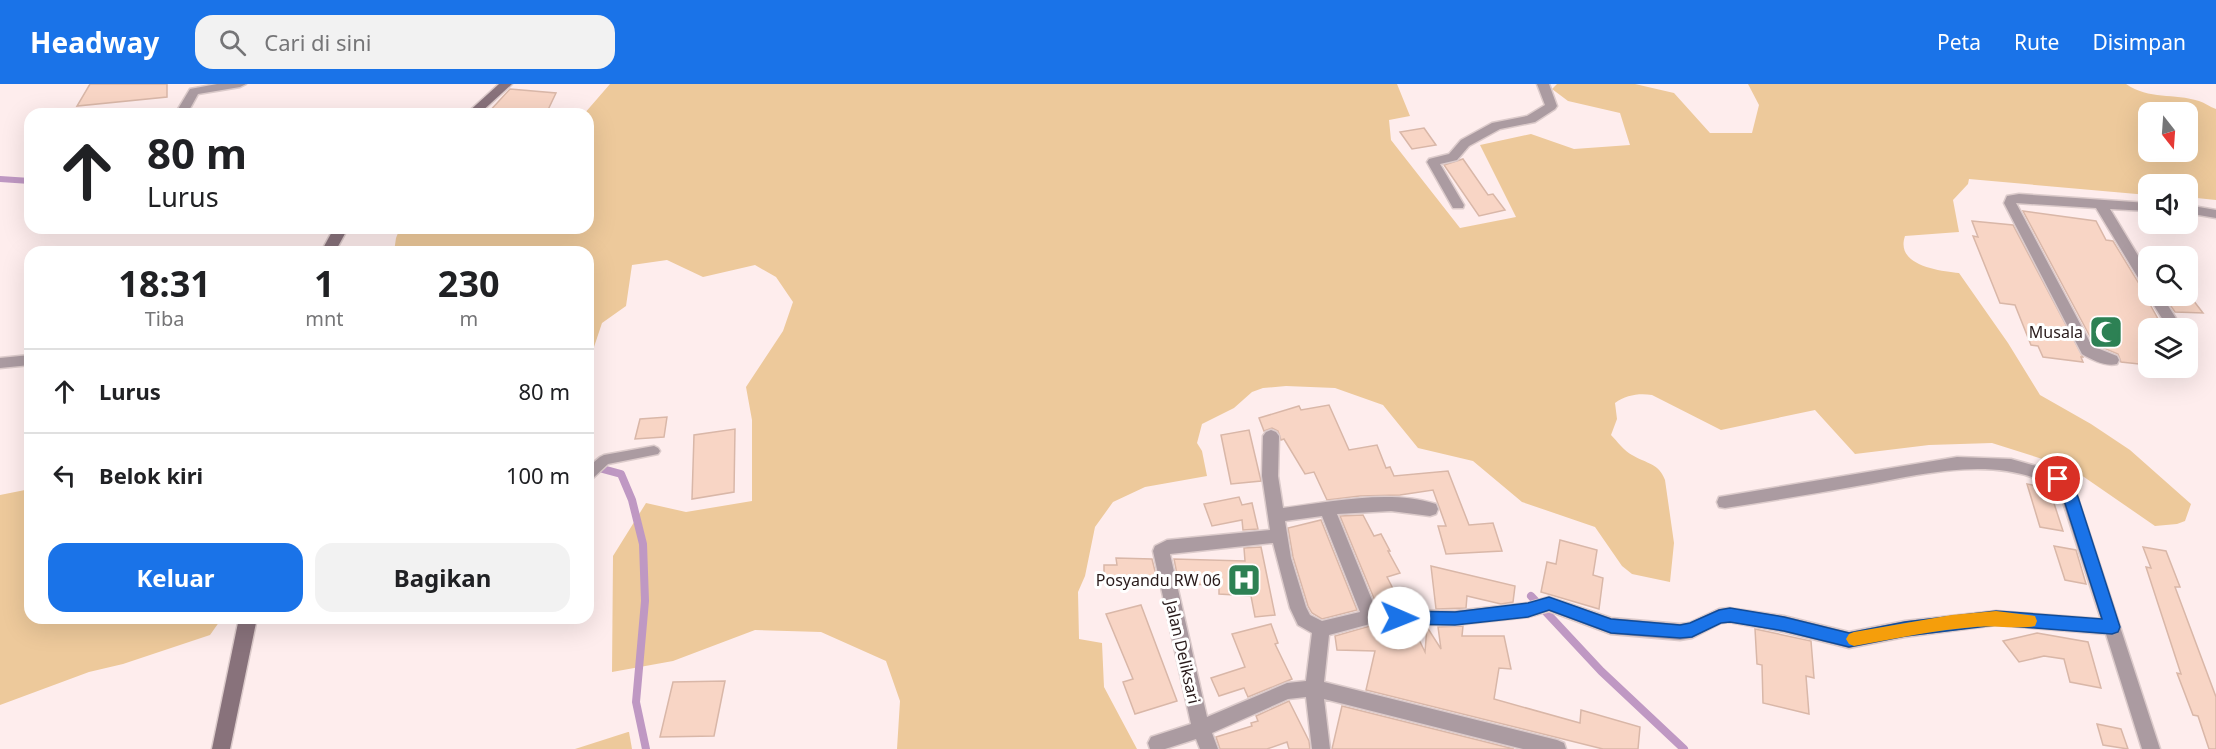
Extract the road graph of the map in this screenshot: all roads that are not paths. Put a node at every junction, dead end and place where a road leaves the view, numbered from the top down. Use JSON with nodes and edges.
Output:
{"nodes":[{"id":1,"x":240,"y":84,"type":"edge"},
{"id":2,"x":506,"y":84,"type":"edge"},
{"id":3,"x":1543,"y":84,"type":"edge"},
{"id":4,"x":184,"y":108,"type":"edge"},
{"id":5,"x":479,"y":108,"type":"edge"},
{"id":6,"x":1458,"y":205,"type":"dead end"},
{"id":7,"x":2101,"y":205,"type":"junction"},
{"id":8,"x":2138,"y":207,"type":"edge"},
{"id":9,"x":2198,"y":211,"type":"edge"},
{"id":10,"x":2216,"y":214,"type":"edge"},
{"id":11,"x":2138,"y":266,"type":"edge"},
{"id":12,"x":2112,"y":360,"type":"dead end"},
{"id":13,"x":24,"y":361,"type":"edge"},
{"id":14,"x":0,"y":363,"type":"edge"},
{"id":15,"x":1271,"y":436,"type":"dead end"},
{"id":16,"x":654,"y":451,"type":"dead end"},
{"id":17,"x":594,"y":469,"type":"edge"},
{"id":18,"x":1725,"y":502,"type":"dead end"},
{"id":19,"x":1327,"y":509,"type":"junction"},
{"id":20,"x":1430,"y":509,"type":"dead end"},
{"id":21,"x":1276,"y":516,"type":"junction"},
{"id":22,"x":1279,"y":536,"type":"junction"},
{"id":23,"x":1370,"y":617,"type":"junction"},
{"id":24,"x":247,"y":624,"type":"edge"},
{"id":25,"x":2112,"y":627,"type":"junction"},
{"id":26,"x":1321,"y":629,"type":"junction"},
{"id":27,"x":1314,"y":688,"type":"junction"},
{"id":28,"x":1201,"y":729,"type":"junction"},
{"id":29,"x":1157,"y":743,"type":"dead end"},
{"id":30,"x":218,"y":746,"type":"edge"},
{"id":31,"x":1209,"y":749,"type":"edge"},
{"id":32,"x":1321,"y":749,"type":"edge"},
{"id":33,"x":1557,"y":749,"type":"edge"},
{"id":34,"x":2151,"y":749,"type":"edge"}],
"edges":[{"from":1,"to":4,"type":"street"},
{"from":2,"to":5,"type":"main road"},
{"from":3,"to":6,"type":"street"},
{"from":7,"to":8,"type":"street"},
{"from":7,"to":11,"type":"street"},
{"from":7,"to":12,"type":"street"},
{"from":9,"to":10,"type":"street"},
{"from":13,"to":14,"type":"street"},
{"from":15,"to":21,"type":"street"},
{"from":16,"to":17,"type":"lane"},
{"from":18,"to":25,"type":"street"},
{"from":19,"to":20,"type":"street"},
{"from":19,"to":21,"type":"street"},
{"from":19,"to":23,"type":"street"},
{"from":21,"to":22,"type":"street"},
{"from":22,"to":26,"type":"street"},
{"from":22,"to":28,"type":"street","name":"Jalan Deliksari"},
{"from":23,"to":25,"type":"street"},
{"from":23,"to":26,"type":"street"},
{"from":24,"to":30,"type":"main road"},
{"from":25,"to":34,"type":"street"},
{"from":26,"to":27,"type":"street"},
{"from":27,"to":28,"type":"street","name":"Jalan Deliksari"},
{"from":27,"to":32,"type":"street"},
{"from":27,"to":33,"type":"street","name":"Jalan Deliksari"},
{"from":28,"to":29,"type":"street","name":"Jalan Deliksari"},
{"from":28,"to":31,"type":"street"}]}
